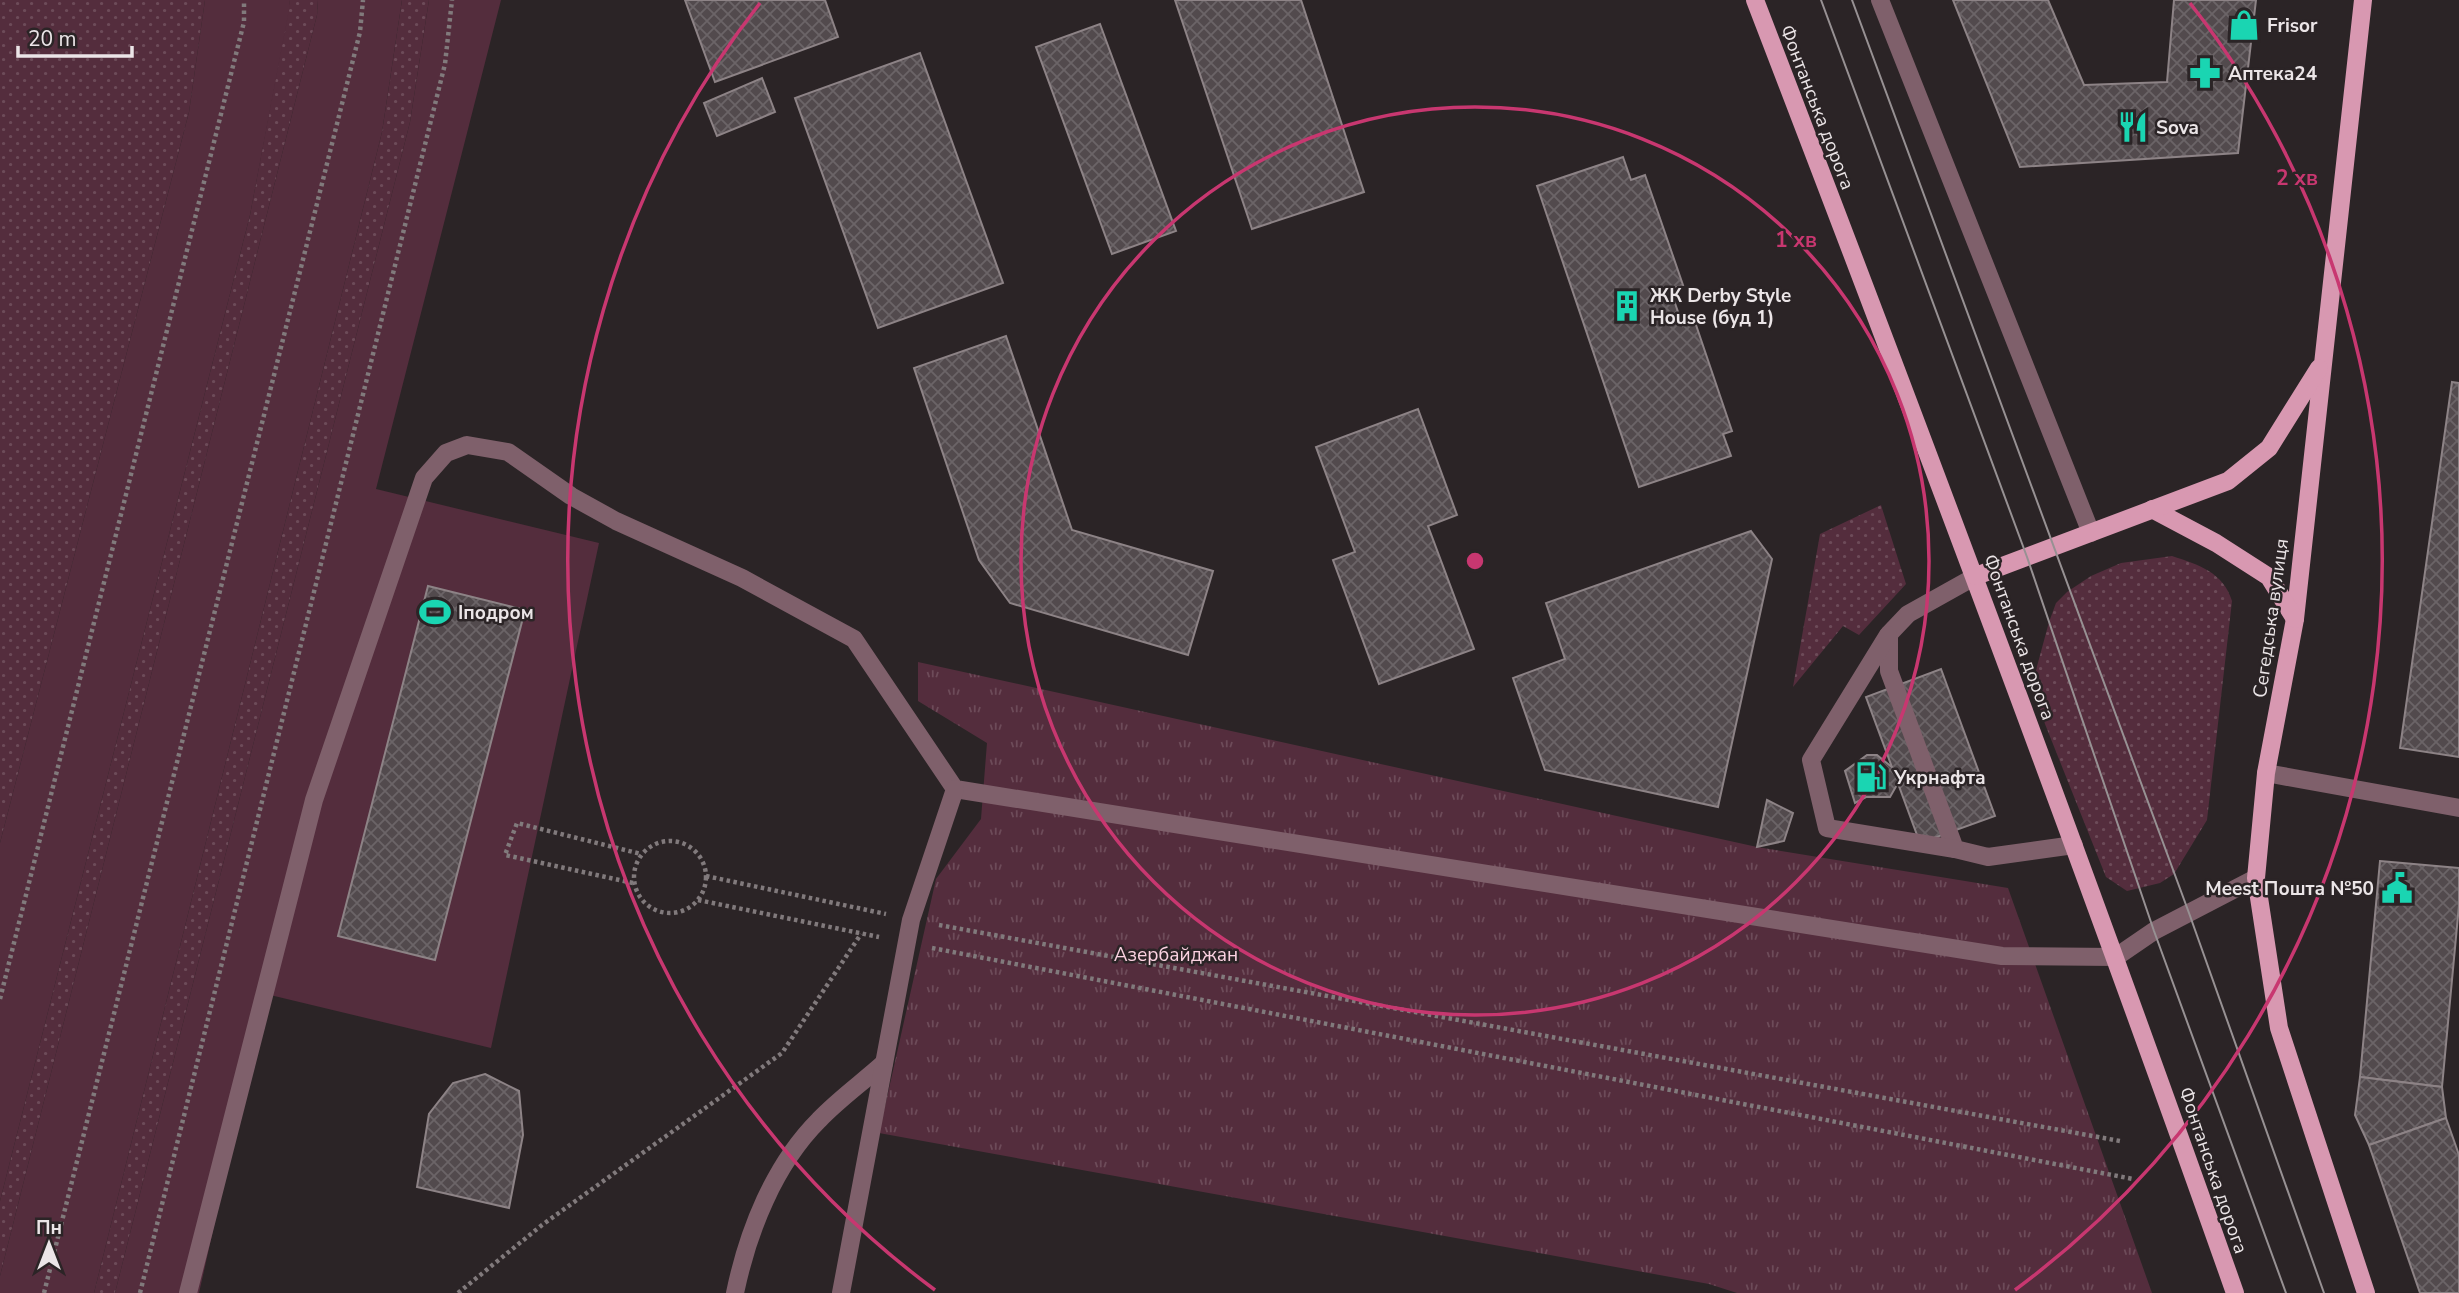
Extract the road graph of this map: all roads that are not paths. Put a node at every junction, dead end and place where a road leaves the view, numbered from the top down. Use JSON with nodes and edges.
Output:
{"nodes":[{"id":1,"x":1755,"y":0,"type":"edge"},
{"id":2,"x":1880,"y":0,"type":"edge"},
{"id":3,"x":2363,"y":0,"type":"edge"},
{"id":4,"x":2322,"y":364,"type":"junction"},
{"id":5,"x":2152,"y":509,"type":"junction"},
{"id":6,"x":2091,"y":533,"type":"junction"},
{"id":7,"x":1976,"y":576,"type":"junction"},
{"id":8,"x":2295,"y":619,"type":"junction"},
{"id":9,"x":1889,"y":634,"type":"junction"},
{"id":10,"x":2266,"y":773,"type":"junction"},
{"id":11,"x":954,"y":789,"type":"junction"},
{"id":12,"x":2459,"y":808,"type":"edge"},
{"id":13,"x":2074,"y":845,"type":"junction"},
{"id":14,"x":1955,"y":849,"type":"junction"},
{"id":15,"x":2256,"y":877,"type":"junction"},
{"id":16,"x":2116,"y":957,"type":"junction"},
{"id":17,"x":884,"y":1063,"type":"junction"},
{"id":18,"x":188,"y":1293,"type":"edge"},
{"id":19,"x":735,"y":1293,"type":"edge"},
{"id":20,"x":841,"y":1293,"type":"edge"},
{"id":21,"x":2235,"y":1293,"type":"edge"},
{"id":22,"x":2366,"y":1293,"type":"edge"}],
"edges":[{"from":1,"to":7,"type":"main road","name":"Фонтанська дорога"},
{"from":2,"to":6,"type":"lane"},
{"from":3,"to":4,"type":"main road","name":"Сегедська вулиця"},
{"from":4,"to":5,"type":"main road","name":"Сегедська вулиця"},
{"from":4,"to":8,"type":"main road","name":"Сегедська вулиця"},
{"from":5,"to":6,"type":"main road","name":"Сегедська вулиця"},
{"from":5,"to":8,"type":"main road"},
{"from":6,"to":7,"type":"main road","name":"Сегедська вулиця"},
{"from":7,"to":9,"type":"lane"},
{"from":7,"to":13,"type":"main road","name":"Фонтанська дорога"},
{"from":8,"to":10,"type":"main road","name":"Сегедська вулиця"},
{"from":9,"to":14,"type":"lane"},
{"from":9,"to":14,"type":"lane"},
{"from":10,"to":12,"type":"lane"},
{"from":10,"to":15,"type":"main road","name":"Сегедська вулиця"},
{"from":11,"to":16,"type":"lane"},
{"from":11,"to":17,"type":"lane"},
{"from":11,"to":18,"type":"lane"},
{"from":13,"to":14,"type":"lane"},
{"from":13,"to":16,"type":"main road","name":"Фонтанська дорога"},
{"from":15,"to":16,"type":"lane"},
{"from":15,"to":22,"type":"main road"},
{"from":16,"to":21,"type":"main road","name":"Фонтанська дорога"},
{"from":17,"to":19,"type":"lane"},
{"from":17,"to":20,"type":"lane"}]}
